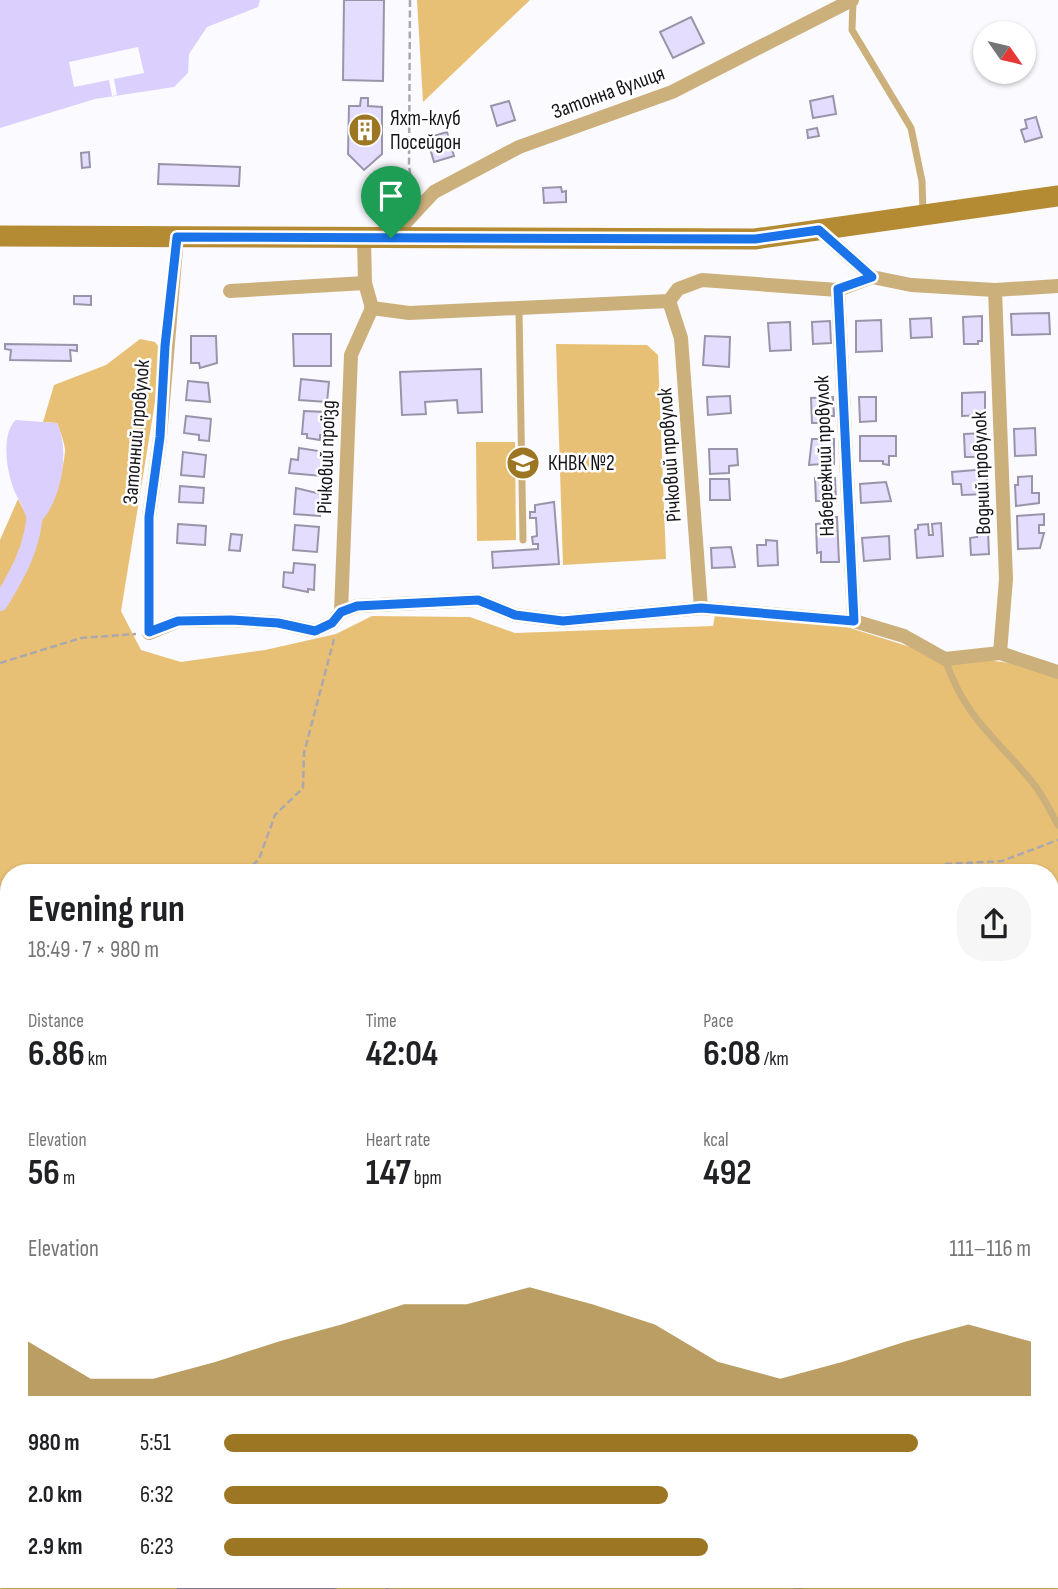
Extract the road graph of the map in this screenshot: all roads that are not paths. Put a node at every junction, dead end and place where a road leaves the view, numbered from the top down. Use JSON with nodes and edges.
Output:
{"nodes":[{"id":1,"x":853,"y":0,"type":"edge"},
{"id":2,"x":1058,"y":197,"type":"edge"},
{"id":3,"x":923,"y":216,"type":"junction"},
{"id":4,"x":819,"y":230,"type":"junction"},
{"id":5,"x":0,"y":236,"type":"edge"},
{"id":6,"x":177,"y":237,"type":"junction"},
{"id":7,"x":364,"y":238,"type":"junction"},
{"id":8,"x":391,"y":238,"type":"junction"},
{"id":9,"x":872,"y":277,"type":"junction"},
{"id":10,"x":365,"y":284,"type":"junction"},
{"id":11,"x":1058,"y":286,"type":"edge"},
{"id":12,"x":838,"y":289,"type":"junction"},
{"id":13,"x":995,"y":290,"type":"junction"},
{"id":14,"x":230,"y":291,"type":"dead end"},
{"id":15,"x":668,"y":301,"type":"junction"},
{"id":16,"x":372,"y":308,"type":"junction"},
{"id":17,"x":519,"y":310,"type":"junction"},
{"id":18,"x":523,"y":540,"type":"dead end"},
{"id":19,"x":701,"y":608,"type":"junction"},
{"id":20,"x":341,"y":612,"type":"junction"},
{"id":21,"x":854,"y":621,"type":"junction"},
{"id":22,"x":1000,"y":653,"type":"junction"},
{"id":23,"x":945,"y":659,"type":"junction"},
{"id":24,"x":1058,"y":672,"type":"edge"},
{"id":25,"x":1058,"y":825,"type":"edge"}],
"edges":[{"from":1,"to":3,"type":"lane"},
{"from":1,"to":8,"type":"street","name":"Затонна вулиця"},
{"from":2,"to":3,"type":"main road"},
{"from":3,"to":4,"type":"main road"},
{"from":4,"to":8,"type":"main road"},
{"from":4,"to":9,"type":"street"},
{"from":5,"to":6,"type":"main road"},
{"from":6,"to":7,"type":"main road"},
{"from":6,"to":20,"type":"street","name":"Затонний провулок"},
{"from":7,"to":8,"type":"main road"},
{"from":7,"to":10,"type":"street"},
{"from":9,"to":12,"type":"street"},
{"from":9,"to":13,"type":"street"},
{"from":10,"to":14,"type":"street"},
{"from":10,"to":16,"type":"street"},
{"from":11,"to":13,"type":"street"},
{"from":12,"to":15,"type":"street"},
{"from":12,"to":21,"type":"street","name":"Набережний провулок"},
{"from":13,"to":22,"type":"street","name":"Водний провулок"},
{"from":15,"to":17,"type":"street"},
{"from":15,"to":19,"type":"street","name":"Річковий провулок"},
{"from":16,"to":17,"type":"street"},
{"from":16,"to":20,"type":"street","name":"Річковий проїзд"},
{"from":17,"to":18,"type":"lane"},
{"from":19,"to":20,"type":"street"},
{"from":19,"to":21,"type":"street"},
{"from":21,"to":23,"type":"street"},
{"from":22,"to":23,"type":"street"},
{"from":22,"to":24,"type":"street"},
{"from":23,"to":25,"type":"lane"}]}
